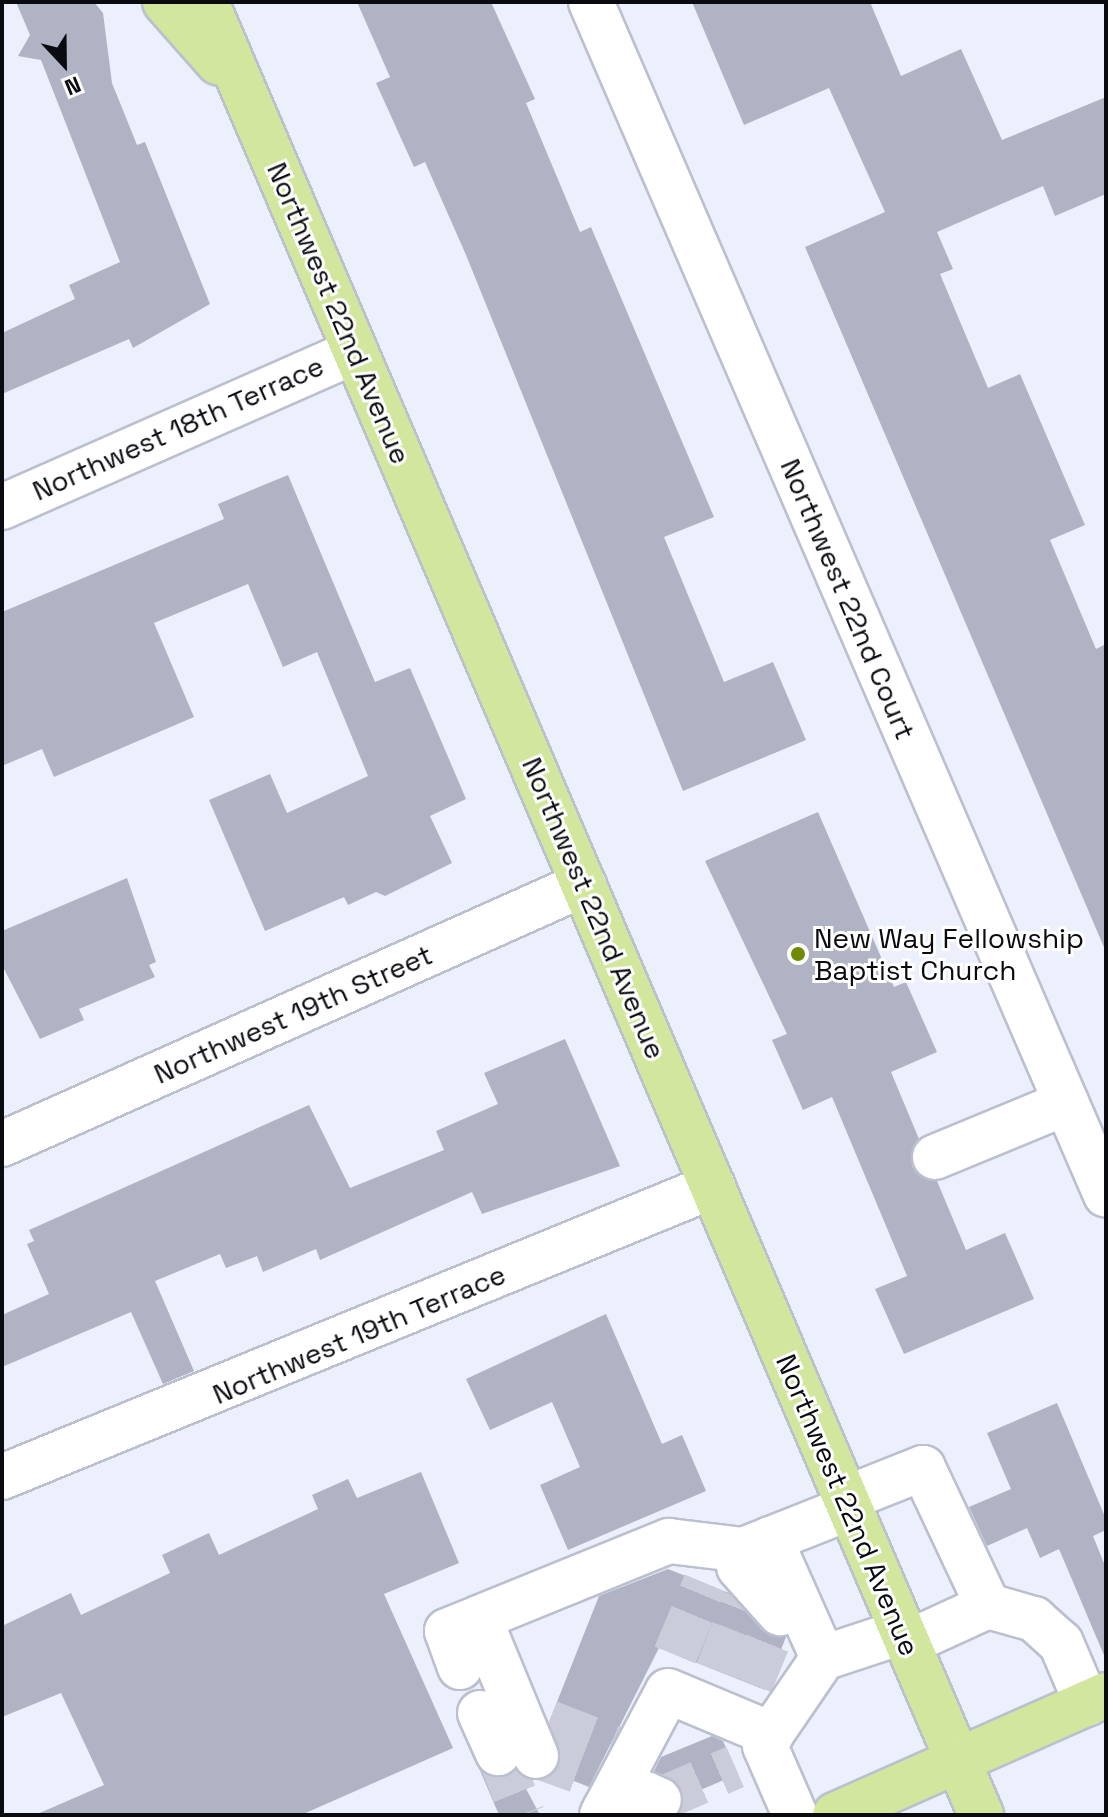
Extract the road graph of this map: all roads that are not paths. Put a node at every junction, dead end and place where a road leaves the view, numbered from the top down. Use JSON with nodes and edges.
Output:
{"nodes":[{"id":1,"x":165,"y":2,"type":"edge"},
{"id":2,"x":206,"y":2,"type":"edge"},
{"id":3,"x":591,"y":2,"type":"edge"},
{"id":4,"x":244,"y":92,"type":"junction"},
{"id":5,"x":355,"y":351,"type":"junction"},
{"id":6,"x":2,"y":507,"type":"edge"},
{"id":7,"x":584,"y":884,"type":"junction"},
{"id":8,"x":1066,"y":1103,"type":"junction"},
{"id":9,"x":2,"y":1144,"type":"edge"},
{"id":10,"x":935,"y":1157,"type":"dead end"},
{"id":11,"x":713,"y":1186,"type":"junction"},
{"id":12,"x":1106,"y":1195,"type":"edge"},
{"id":13,"x":2,"y":1477,"type":"edge"},
{"id":14,"x":847,"y":1503,"type":"junction"},
{"id":15,"x":747,"y":1575,"type":"junction"},
{"id":16,"x":988,"y":1606,"type":"junction"},
{"id":17,"x":479,"y":1618,"type":"junction"},
{"id":18,"x":904,"y":1638,"type":"junction"},
{"id":19,"x":823,"y":1658,"type":"junction"},
{"id":20,"x":460,"y":1667,"type":"dead end"},
{"id":21,"x":1096,"y":1700,"type":"edge"},
{"id":22,"x":726,"y":1716,"type":"junction"},
{"id":23,"x":516,"y":1730,"type":"tunnel mouth"},
{"id":24,"x":957,"y":1761,"type":"junction"},
{"id":25,"x":626,"y":1785,"type":"edge"},
{"id":26,"x":795,"y":1815,"type":"edge"},
{"id":27,"x":835,"y":1815,"type":"edge"},
{"id":28,"x":981,"y":1815,"type":"edge"}],
"edges":[{"from":1,"to":4,"type":"main road"},
{"from":2,"to":4,"type":"main road","name":"Northwest 22nd Avenue"},
{"from":3,"to":8,"type":"street","name":"Northwest 22nd Court"},
{"from":4,"to":5,"type":"main road","name":"Northwest 22nd Avenue"},
{"from":5,"to":6,"type":"street","name":"Northwest 18th Terrace"},
{"from":5,"to":7,"type":"main road","name":"Northwest 22nd Avenue"},
{"from":7,"to":9,"type":"street","name":"Northwest 19th Street"},
{"from":7,"to":11,"type":"main road","name":"Northwest 22nd Avenue"},
{"from":8,"to":10,"type":"street"},
{"from":8,"to":12,"type":"street","name":"Northwest 22nd Court"},
{"from":11,"to":13,"type":"street","name":"Northwest 19th Terrace"},
{"from":11,"to":14,"type":"main road","name":"Northwest 22nd Avenue"},
{"from":14,"to":15,"type":"street"},
{"from":14,"to":16,"type":"street"},
{"from":14,"to":18,"type":"main road","name":"Northwest 22nd Avenue"},
{"from":15,"to":17,"type":"street"},
{"from":15,"to":19,"type":"street"},
{"from":16,"to":18,"type":"street"},
{"from":16,"to":21,"type":"street"},
{"from":17,"to":20,"type":"street"},
{"from":17,"to":23,"type":"street"},
{"from":18,"to":19,"type":"street"},
{"from":18,"to":24,"type":"main road","name":"Northwest 22nd Avenue"},
{"from":19,"to":22,"type":"street"},
{"from":21,"to":24,"type":"main road"},
{"from":22,"to":25,"type":"street"},
{"from":22,"to":26,"type":"street"},
{"from":24,"to":27,"type":"main road"},
{"from":24,"to":28,"type":"main road","name":"Northwest 22nd Avenue"}]}
